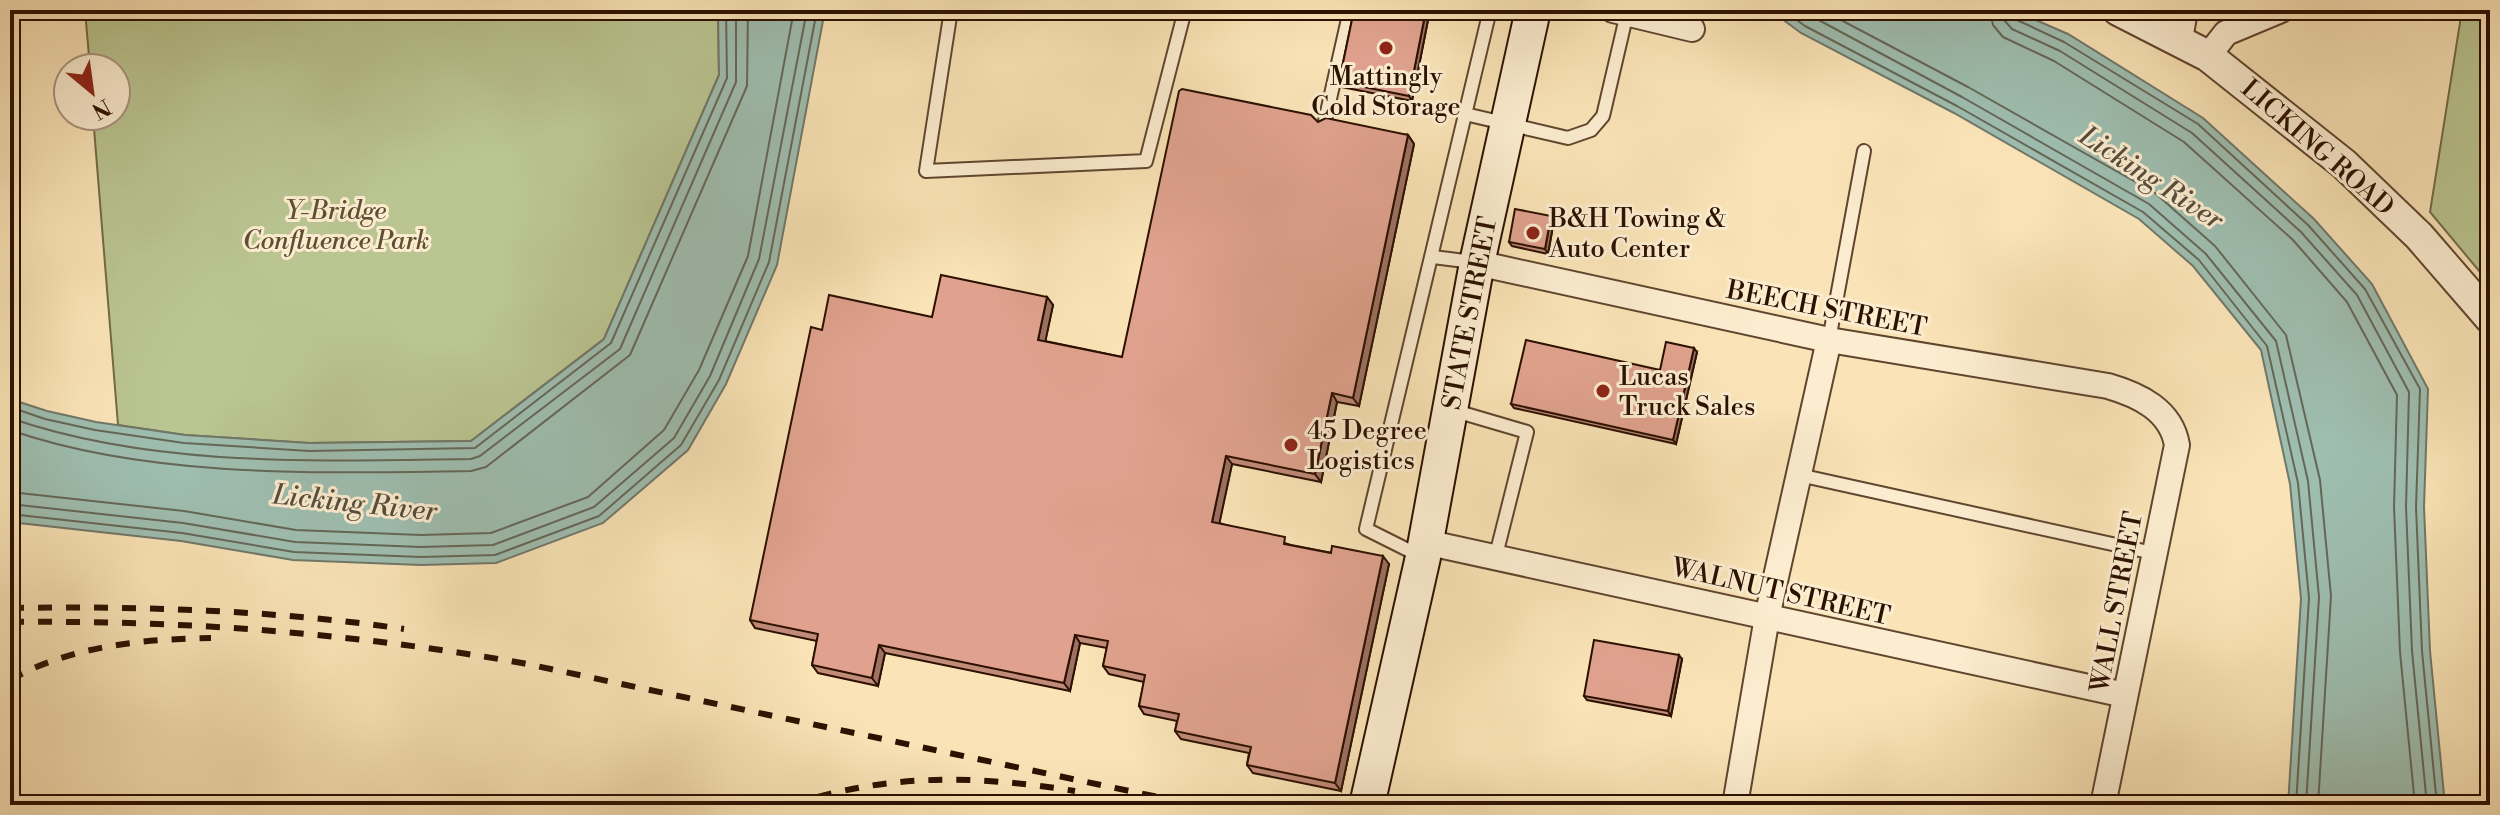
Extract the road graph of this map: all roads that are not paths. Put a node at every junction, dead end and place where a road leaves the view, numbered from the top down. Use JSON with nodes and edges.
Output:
{"nodes":[{"id":1,"x":951,"y":10,"type":"edge"},
{"id":2,"x":1185,"y":10,"type":"edge"},
{"id":3,"x":1350,"y":10,"type":"edge"},
{"id":4,"x":1490,"y":10,"type":"edge"},
{"id":5,"x":1533,"y":10,"type":"edge"},
{"id":6,"x":2118,"y":10,"type":"edge"},
{"id":7,"x":2185,"y":10,"type":"edge"},
{"id":8,"x":2281,"y":10,"type":"edge"},
{"id":9,"x":1620,"y":12,"type":"edge"},
{"id":10,"x":1692,"y":29,"type":"dead end"},
{"id":11,"x":2180,"y":40,"type":"junction"},
{"id":12,"x":2208,"y":56,"type":"junction"},
{"id":13,"x":1465,"y":114,"type":"junction"},
{"id":14,"x":1325,"y":121,"type":"edge"},
{"id":15,"x":1509,"y":124,"type":"junction"},
{"id":16,"x":1864,"y":151,"type":"dead end"},
{"id":17,"x":1433,"y":257,"type":"junction"},
{"id":18,"x":1477,"y":263,"type":"junction"},
{"id":19,"x":2490,"y":318,"type":"edge"},
{"id":20,"x":1829,"y":340,"type":"junction"},
{"id":21,"x":1450,"y":409,"type":"junction"},
{"id":22,"x":2161,"y":413,"type":"joint"},
{"id":23,"x":1799,"y":475,"type":"junction"},
{"id":24,"x":1424,"y":549,"type":"junction"},
{"id":25,"x":2153,"y":553,"type":"junction"},
{"id":26,"x":1496,"y":555,"type":"junction"},
{"id":27,"x":1767,"y":617,"type":"junction"},
{"id":28,"x":2125,"y":695,"type":"junction"},
{"id":29,"x":1367,"y":805,"type":"edge"},
{"id":30,"x":1735,"y":805,"type":"edge"},
{"id":31,"x":2103,"y":805,"type":"edge"}],
"edges":[{"from":1,"to":2,"type":"lane"},
{"from":3,"to":14,"type":"lane"},
{"from":4,"to":13,"type":"lane"},
{"from":5,"to":15,"type":"main road","name":"STATE STREET"},
{"from":6,"to":11,"type":"street","name":"LICKING ROAD"},
{"from":7,"to":11,"type":"street"},
{"from":8,"to":12,"type":"street"},
{"from":9,"to":10,"type":"street"},
{"from":9,"to":15,"type":"lane"},
{"from":11,"to":12,"type":"street","name":"LICKING ROAD"},
{"from":12,"to":19,"type":"street","name":"LICKING ROAD"},
{"from":13,"to":15,"type":"lane"},
{"from":13,"to":17,"type":"lane"},
{"from":15,"to":18,"type":"main road","name":"STATE STREET"},
{"from":16,"to":20,"type":"lane"},
{"from":17,"to":18,"type":"lane"},
{"from":17,"to":24,"type":"lane"},
{"from":18,"to":20,"type":"street","name":"BEECH STREET"},
{"from":18,"to":21,"type":"main road","name":"STATE STREET"},
{"from":20,"to":22,"type":"street","name":"BEECH STREET"},
{"from":20,"to":23,"type":"street"},
{"from":21,"to":24,"type":"main road","name":"STATE STREET"},
{"from":21,"to":26,"type":"lane"},
{"from":22,"to":25,"type":"street","name":"WALL STREET"},
{"from":23,"to":25,"type":"lane"},
{"from":23,"to":27,"type":"street"},
{"from":24,"to":26,"type":"street","name":"WALNUT STREET"},
{"from":24,"to":29,"type":"main road","name":"STATE STREET"},
{"from":25,"to":28,"type":"street","name":"WALL STREET"},
{"from":26,"to":27,"type":"street","name":"WALNUT STREET"},
{"from":27,"to":28,"type":"street","name":"WALNUT STREET"},
{"from":27,"to":30,"type":"street"},
{"from":28,"to":31,"type":"street","name":"WALL STREET"}]}
